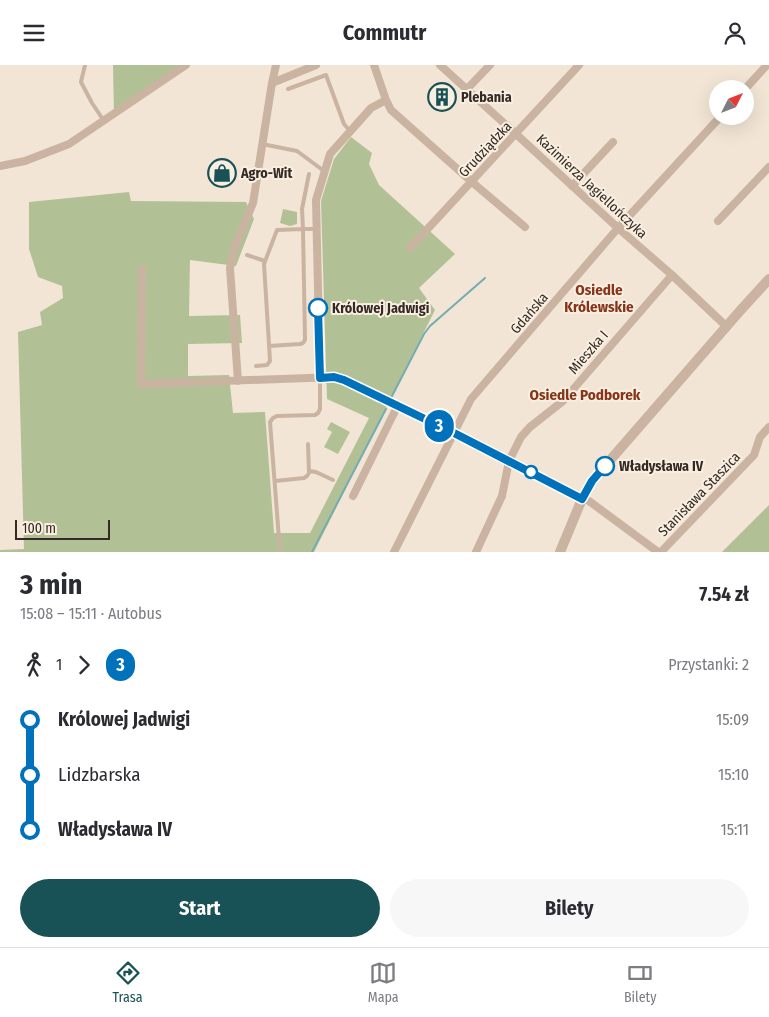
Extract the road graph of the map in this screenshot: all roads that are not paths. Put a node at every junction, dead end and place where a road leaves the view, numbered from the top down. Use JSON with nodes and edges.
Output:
{"nodes":[{"id":1,"x":85,"y":65,"type":"edge"},
{"id":2,"x":186,"y":65,"type":"edge"},
{"id":3,"x":276,"y":65,"type":"edge"},
{"id":4,"x":316,"y":65,"type":"edge"},
{"id":5,"x":374,"y":65,"type":"edge"},
{"id":6,"x":440,"y":65,"type":"edge"},
{"id":7,"x":490,"y":65,"type":"edge"},
{"id":8,"x":579,"y":65,"type":"edge"},
{"id":9,"x":767,"y":65,"type":"edge"},
{"id":10,"x":753,"y":80,"type":"edge"},
{"id":11,"x":272,"y":83,"type":"junction"},
{"id":12,"x":288,"y":89,"type":"dead end"},
{"id":13,"x":467,"y":89,"type":"junction"},
{"id":14,"x":386,"y":100,"type":"junction"},
{"id":15,"x":104,"y":121,"type":"junction"},
{"id":16,"x":713,"y":125,"type":"edge"},
{"id":17,"x":350,"y":131,"type":"junction"},
{"id":18,"x":516,"y":133,"type":"junction"},
{"id":19,"x":613,"y":142,"type":"dead end"},
{"id":20,"x":262,"y":144,"type":"junction"},
{"id":21,"x":0,"y":167,"type":"edge"},
{"id":22,"x":769,"y":167,"type":"edge"},
{"id":23,"x":324,"y":171,"type":"junction"},
{"id":24,"x":310,"y":174,"type":"dead end"},
{"id":25,"x":472,"y":182,"type":"junction"},
{"id":26,"x":572,"y":186,"type":"junction"},
{"id":27,"x":718,"y":221,"type":"dead end"},
{"id":28,"x":525,"y":227,"type":"dead end"},
{"id":29,"x":618,"y":228,"type":"junction"},
{"id":30,"x":302,"y":229,"type":"junction"},
{"id":31,"x":316,"y":229,"type":"junction"},
{"id":32,"x":410,"y":248,"type":"dead end"},
{"id":33,"x":247,"y":255,"type":"dead end"},
{"id":34,"x":265,"y":261,"type":"junction"},
{"id":35,"x":142,"y":269,"type":"dead end"},
{"id":36,"x":672,"y":275,"type":"junction"},
{"id":37,"x":769,"y":279,"type":"edge"},
{"id":38,"x":726,"y":327,"type":"junction"},
{"id":39,"x":269,"y":346,"type":"junction"},
{"id":40,"x":256,"y":367,"type":"dead end"},
{"id":41,"x":320,"y":378,"type":"junction"},
{"id":42,"x":238,"y":381,"type":"junction"},
{"id":43,"x":398,"y":405,"type":"junction"},
{"id":44,"x":769,"y":427,"type":"edge"},
{"id":45,"x":454,"y":433,"type":"junction"},
{"id":46,"x":308,"y":444,"type":"dead end"},
{"id":47,"x":509,"y":461,"type":"junction"},
{"id":48,"x":309,"y":471,"type":"junction"},
{"id":49,"x":333,"y":480,"type":"dead end"},
{"id":50,"x":274,"y":481,"type":"junction"},
{"id":51,"x":353,"y":496,"type":"dead end"},
{"id":52,"x":582,"y":499,"type":"junction"},
{"id":53,"x":280,"y":552,"type":"edge"},
{"id":54,"x":394,"y":552,"type":"edge"},
{"id":55,"x":476,"y":552,"type":"edge"},
{"id":56,"x":560,"y":552,"type":"edge"},
{"id":57,"x":660,"y":552,"type":"edge"}],
"edges":[{"from":1,"to":15,"type":"lane"},
{"from":2,"to":15,"type":"street"},
{"from":3,"to":11,"type":"street"},
{"from":4,"to":11,"type":"street"},
{"from":5,"to":14,"type":"street"},
{"from":6,"to":13,"type":"street","name":"Kazimierza Jagiellończyka"},
{"from":7,"to":13,"type":"street"},
{"from":8,"to":18,"type":"street","name":"Grudziądzka"},
{"from":9,"to":10,"type":"street"},
{"from":11,"to":20,"type":"street"},
{"from":12,"to":17,"type":"lane"},
{"from":13,"to":18,"type":"street","name":"Kazimierza Jagiellończyka"},
{"from":14,"to":17,"type":"street"},
{"from":14,"to":25,"type":"street"},
{"from":15,"to":21,"type":"street"},
{"from":16,"to":29,"type":"street","name":"Gdańska"},
{"from":17,"to":23,"type":"street"},
{"from":18,"to":25,"type":"street","name":"Grudziądzka"},
{"from":18,"to":26,"type":"street","name":"Kazimierza Jagiellończyka"},
{"from":19,"to":26,"type":"street"},
{"from":20,"to":23,"type":"lane"},
{"from":20,"to":42,"type":"street"},
{"from":22,"to":27,"type":"street"},
{"from":23,"to":31,"type":"street"},
{"from":24,"to":30,"type":"lane"},
{"from":25,"to":28,"type":"street"},
{"from":25,"to":32,"type":"street","name":"Grudziądzka"},
{"from":26,"to":29,"type":"street","name":"Kazimierza Jagiellończyka"},
{"from":29,"to":36,"type":"street","name":"Kazimierza Jagiellończyka"},
{"from":29,"to":45,"type":"street","name":"Gdańska"},
{"from":30,"to":31,"type":"lane"},
{"from":30,"to":34,"type":"lane"},
{"from":30,"to":39,"type":"lane"},
{"from":31,"to":41,"type":"street"},
{"from":33,"to":34,"type":"lane"},
{"from":34,"to":39,"type":"lane"},
{"from":35,"to":42,"type":"street"},
{"from":36,"to":38,"type":"street","name":"Kazimierza Jagiellończyka"},
{"from":36,"to":47,"type":"street","name":"Mieszka I"},
{"from":37,"to":38,"type":"street"},
{"from":38,"to":52,"type":"street"},
{"from":39,"to":40,"type":"lane"},
{"from":41,"to":42,"type":"street"},
{"from":41,"to":43,"type":"street"},
{"from":41,"to":50,"type":"lane"},
{"from":43,"to":45,"type":"street"},
{"from":43,"to":51,"type":"street"},
{"from":44,"to":57,"type":"street","name":"Stanisława Staszica"},
{"from":45,"to":47,"type":"street"},
{"from":45,"to":54,"type":"street","name":"Gdańska"},
{"from":46,"to":48,"type":"lane"},
{"from":47,"to":52,"type":"street"},
{"from":47,"to":55,"type":"street","name":"Mieszka I"},
{"from":48,"to":49,"type":"lane"},
{"from":48,"to":50,"type":"lane"},
{"from":50,"to":53,"type":"lane"},
{"from":52,"to":56,"type":"street"},
{"from":52,"to":57,"type":"street"}]}
